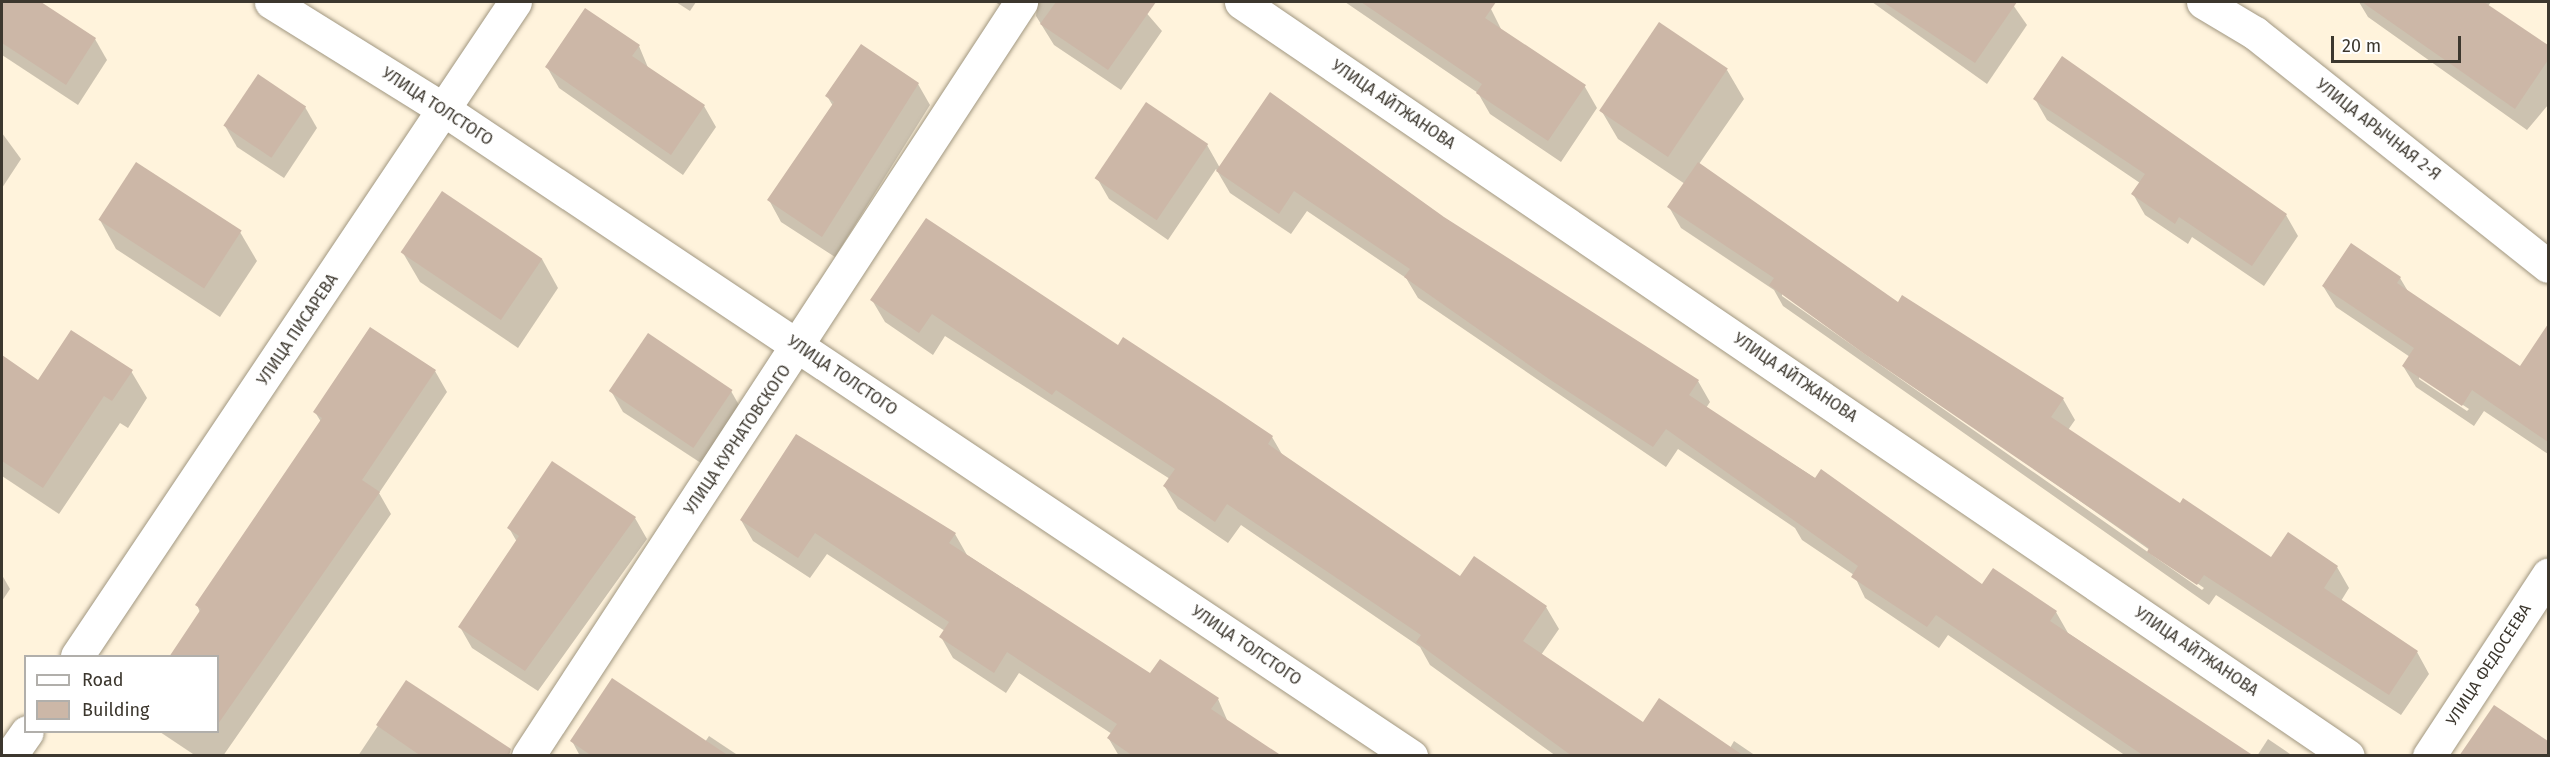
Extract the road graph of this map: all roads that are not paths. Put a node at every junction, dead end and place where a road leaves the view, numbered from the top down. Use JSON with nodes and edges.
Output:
{"nodes":[{"id":1,"x":271,"y":2,"type":"edge"},
{"id":2,"x":515,"y":2,"type":"edge"},
{"id":3,"x":1021,"y":2,"type":"edge"},
{"id":4,"x":1241,"y":2,"type":"edge"},
{"id":5,"x":2203,"y":2,"type":"edge"},
{"id":6,"x":446,"y":111,"type":"junction"},
{"id":7,"x":2548,"y":266,"type":"edge"},
{"id":8,"x":800,"y":347,"type":"junction"},
{"id":9,"x":2548,"y":575,"type":"edge"},
{"id":10,"x":78,"y":655,"type":"edge"},
{"id":11,"x":26,"y":733,"type":"edge"},
{"id":12,"x":10,"y":756,"type":"edge"},
{"id":13,"x":528,"y":756,"type":"edge"},
{"id":14,"x":1411,"y":756,"type":"edge"},
{"id":15,"x":2348,"y":756,"type":"edge"},
{"id":16,"x":2429,"y":756,"type":"edge"}],
"edges":[{"from":1,"to":6,"type":"street","name":"УЛИЦА ТОЛСТОГО"},
{"from":2,"to":6,"type":"street","name":"УЛИЦА ПИСАРЕВА"},
{"from":3,"to":8,"type":"street","name":"УЛИЦА КУРНАТОВСКОГО"},
{"from":4,"to":15,"type":"street","name":"УЛИЦА АЙТЖАНОВА"},
{"from":5,"to":7,"type":"street","name":"УЛИЦА АРЫЧНАЯ 2-Я"},
{"from":6,"to":8,"type":"street","name":"УЛИЦА ТОЛСТОГО"},
{"from":6,"to":10,"type":"street","name":"УЛИЦА ПИСАРЕВА"},
{"from":8,"to":13,"type":"street","name":"УЛИЦА КУРНАТОВСКОГО"},
{"from":8,"to":14,"type":"street","name":"УЛИЦА ТОЛСТОГО"},
{"from":9,"to":16,"type":"street","name":"УЛИЦА ФЕДОСЕЕВА"},
{"from":11,"to":12,"type":"street"}]}
